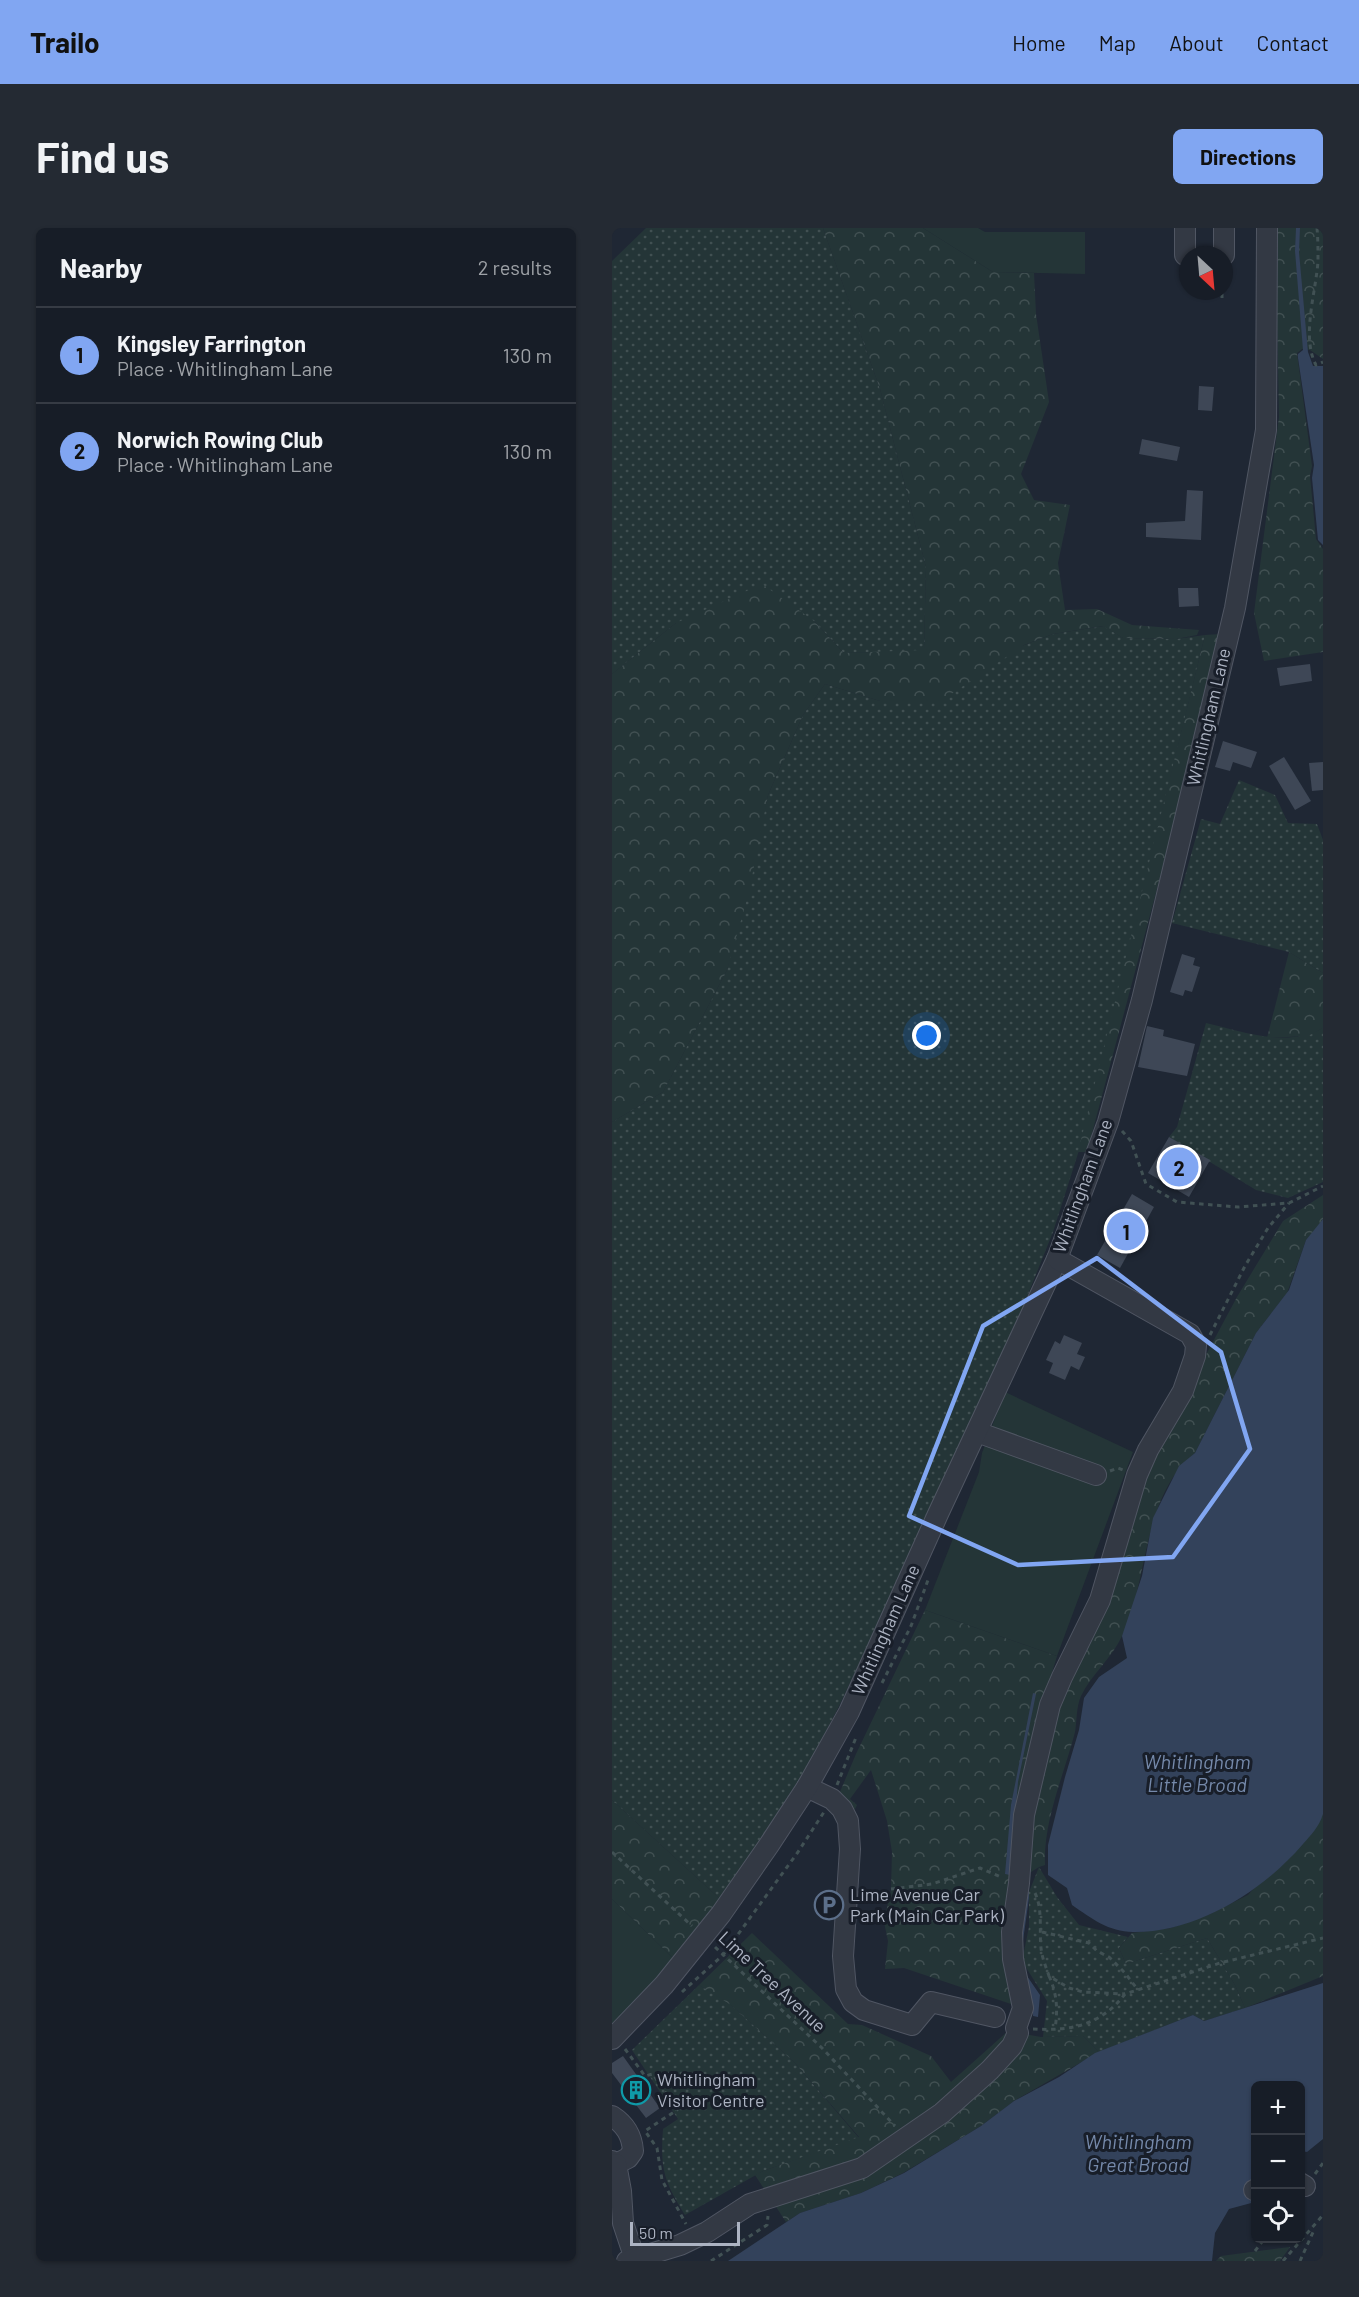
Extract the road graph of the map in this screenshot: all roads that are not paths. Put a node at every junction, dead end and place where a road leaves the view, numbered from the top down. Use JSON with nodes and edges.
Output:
{"nodes":[{"id":1,"x":1185,"y":228,"type":"edge"},
{"id":2,"x":1224,"y":228,"type":"edge"},
{"id":3,"x":1267,"y":228,"type":"edge"},
{"id":4,"x":1185,"y":246,"type":"edge"},
{"id":5,"x":1224,"y":246,"type":"edge"},
{"id":6,"x":1057,"y":1259,"type":"junction"},
{"id":7,"x":977,"y":1432,"type":"junction"},
{"id":8,"x":1096,"y":1475,"type":"road end"},
{"id":9,"x":807,"y":1787,"type":"junction"},
{"id":10,"x":995,"y":2017,"type":"dead end"},
{"id":11,"x":618,"y":2044,"type":"edge"},
{"id":12,"x":612,"y":2116,"type":"edge"},
{"id":13,"x":614,"y":2163,"type":"edge"},
{"id":14,"x":631,"y":2260,"type":"edge"}],
"edges":[{"from":1,"to":4,"type":"street"},
{"from":2,"to":5,"type":"street"},
{"from":3,"to":6,"type":"street","name":"Whitlingham Lane"},
{"from":6,"to":7,"type":"street","name":"Whitlingham Lane"},
{"from":6,"to":14,"type":"street"},
{"from":7,"to":8,"type":"street"},
{"from":7,"to":9,"type":"street","name":"Whitlingham Lane"},
{"from":9,"to":10,"type":"street"},
{"from":9,"to":11,"type":"street","name":"Whitlingham Lane"},
{"from":12,"to":13,"type":"street"},
{"from":13,"to":14,"type":"street"}]}
